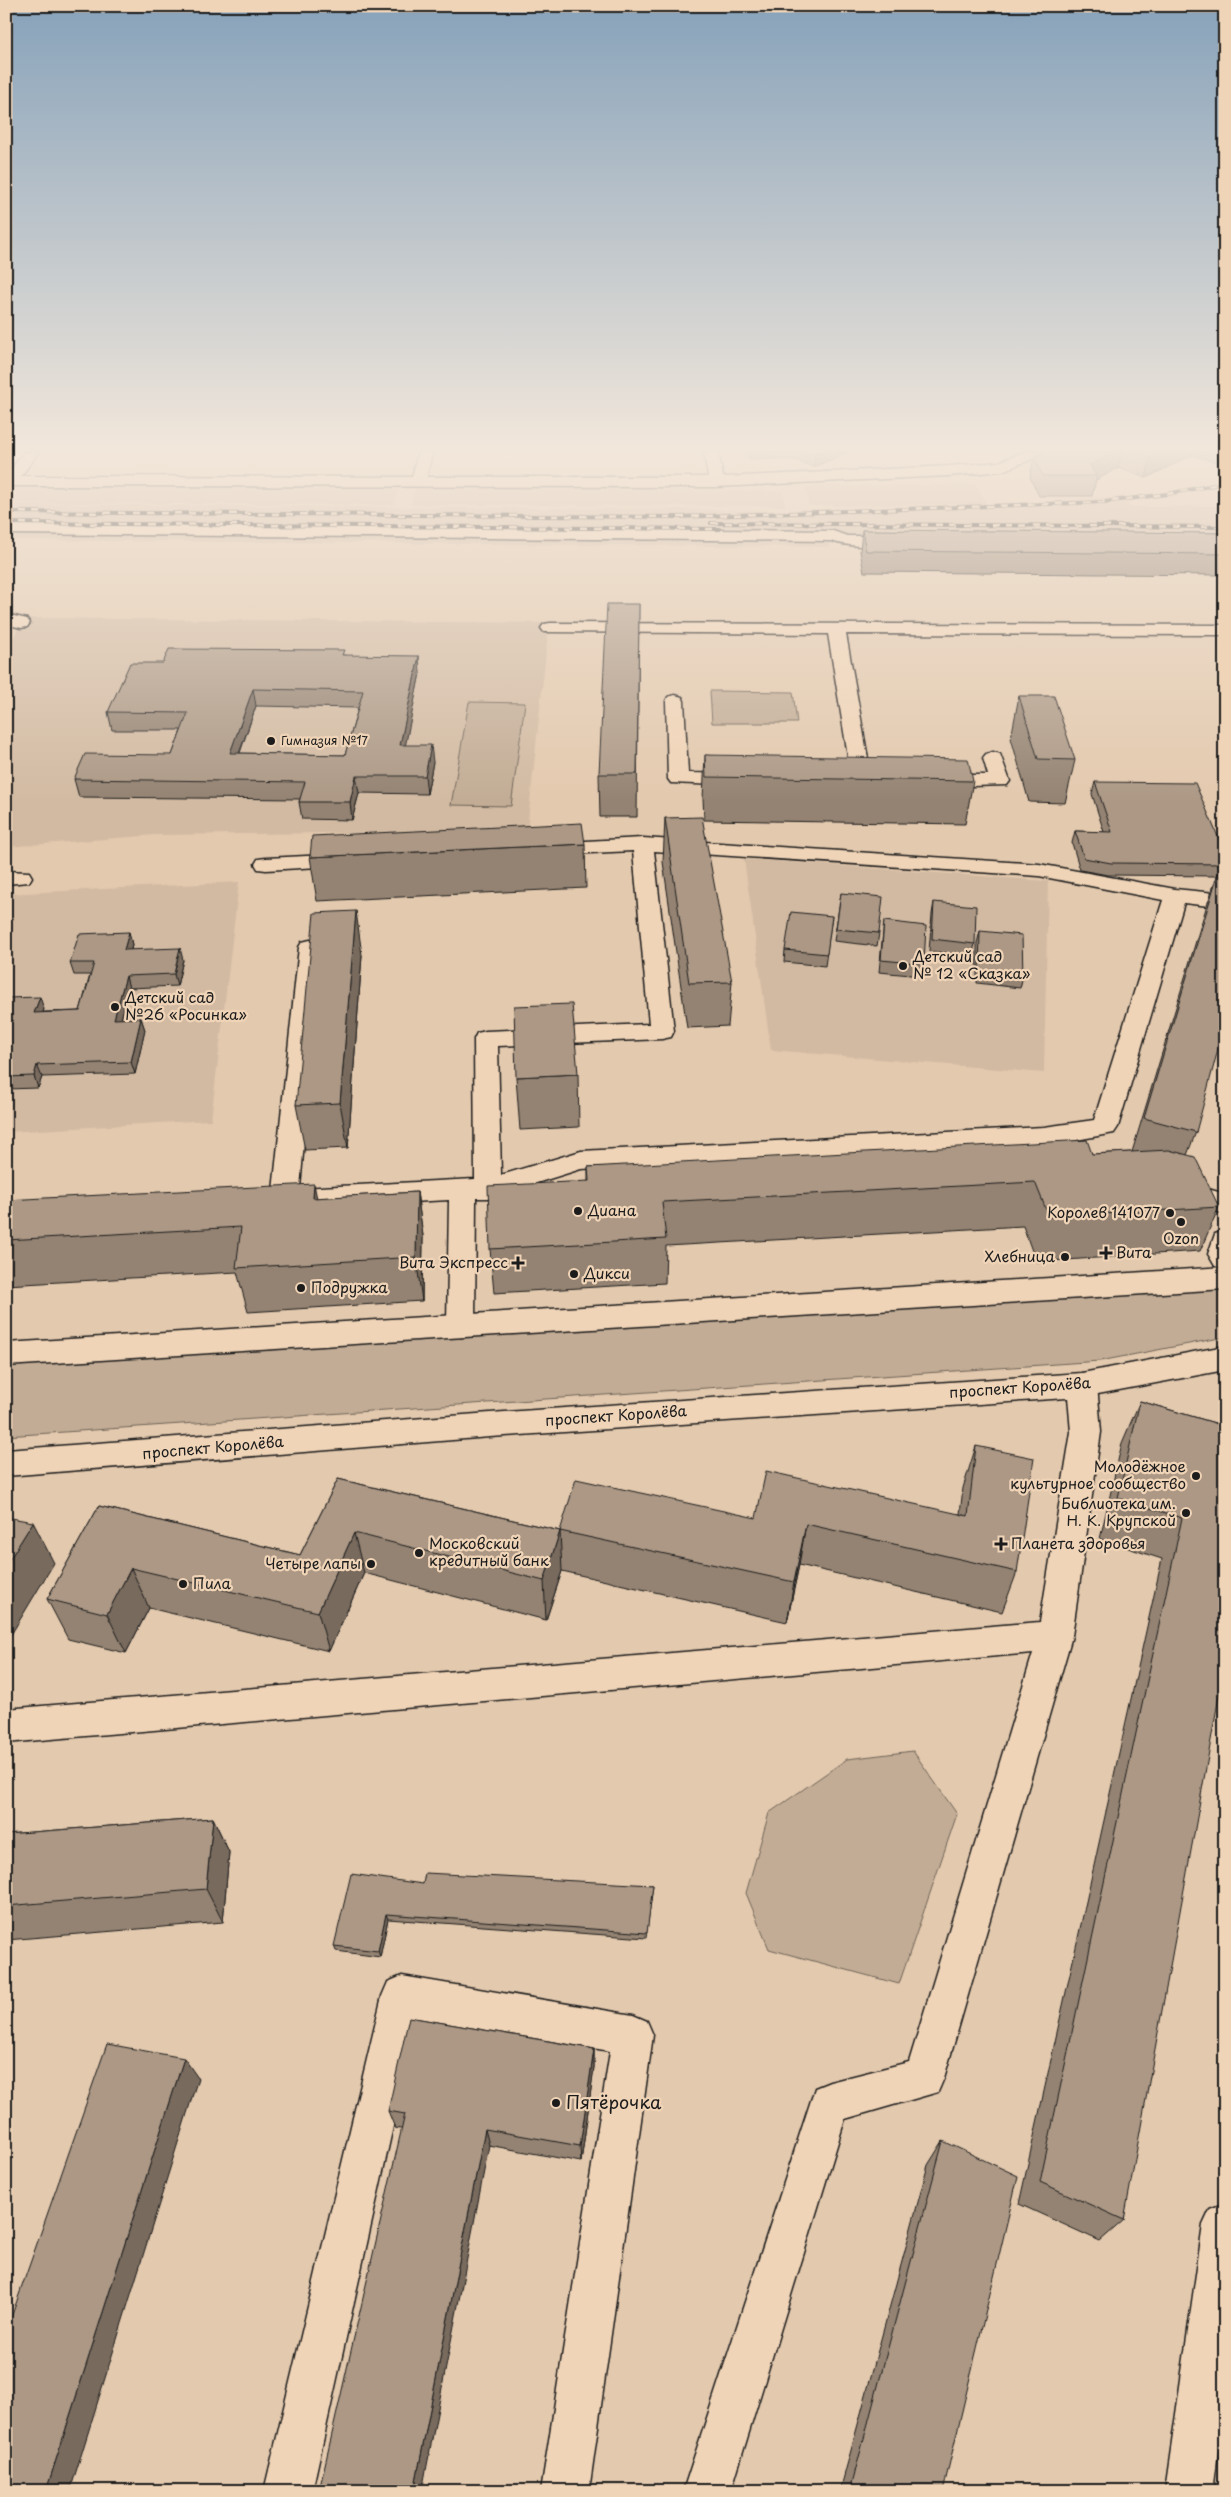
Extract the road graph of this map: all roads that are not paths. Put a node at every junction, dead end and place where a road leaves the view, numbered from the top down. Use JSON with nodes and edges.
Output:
{"nodes":[{"id":1,"x":550,"y":628,"type":"dead end"},
{"id":2,"x":836,"y":628,"type":"junction"},
{"id":3,"x":1225,"y":630,"type":"edge"},
{"id":4,"x":675,"y":702,"type":"dead end"},
{"id":5,"x":993,"y":758,"type":"dead end"},
{"id":6,"x":756,"y":780,"type":"edge"},
{"id":7,"x":862,"y":781,"type":"edge"},
{"id":8,"x":921,"y":781,"type":"edge"},
{"id":9,"x":643,"y":844,"type":"junction"},
{"id":10,"x":524,"y":850,"type":"edge"},
{"id":11,"x":365,"y":859,"type":"edge"},
{"id":12,"x":266,"y":864,"type":"dead end"},
{"id":13,"x":1176,"y":896,"type":"junction"},
{"id":14,"x":1225,"y":901,"type":"edge"},
{"id":15,"x":310,"y":947,"type":"edge"},
{"id":16,"x":1044,"y":1136,"type":"junction"},
{"id":17,"x":1080,"y":1153,"type":"edge"},
{"id":18,"x":1161,"y":1185,"type":"edge"},
{"id":19,"x":475,"y":1188,"type":"junction"},
{"id":20,"x":286,"y":1198,"type":"junction"},
{"id":21,"x":257,"y":1200,"type":"edge"},
{"id":22,"x":1225,"y":1204,"type":"edge"},
{"id":23,"x":1225,"y":1241,"type":"edge"},
{"id":24,"x":1225,"y":1259,"type":"edge"},
{"id":25,"x":1225,"y":1278,"type":"edge"},
{"id":26,"x":461,"y":1326,"type":"junction"},
{"id":27,"x":6,"y":1355,"type":"edge"},
{"id":28,"x":1225,"y":1358,"type":"edge"},
{"id":29,"x":1082,"y":1384,"type":"junction"},
{"id":30,"x":6,"y":1463,"type":"edge"},
{"id":31,"x":1055,"y":1636,"type":"junction"},
{"id":32,"x":6,"y":1726,"type":"edge"},
{"id":33,"x":1225,"y":2225,"type":"edge"},
{"id":34,"x":288,"y":2491,"type":"edge"},
{"id":35,"x":565,"y":2491,"type":"edge"},
{"id":36,"x":707,"y":2491,"type":"edge"},
{"id":37,"x":1189,"y":2491,"type":"edge"}],
"edges":[{"from":1,"to":2,"type":"street"},
{"from":2,"to":3,"type":"street"},
{"from":2,"to":7,"type":"street"},
{"from":4,"to":6,"type":"street"},
{"from":5,"to":8,"type":"street"},
{"from":9,"to":10,"type":"street"},
{"from":9,"to":13,"type":"street"},
{"from":9,"to":19,"type":"street"},
{"from":11,"to":12,"type":"street"},
{"from":13,"to":14,"type":"street"},
{"from":13,"to":16,"type":"street"},
{"from":15,"to":20,"type":"street"},
{"from":16,"to":17,"type":"street"},
{"from":16,"to":19,"type":"street"},
{"from":18,"to":22,"type":"street"},
{"from":19,"to":20,"type":"street"},
{"from":19,"to":26,"type":"street"},
{"from":20,"to":21,"type":"street"},
{"from":23,"to":24,"type":"street"},
{"from":25,"to":26,"type":"street"},
{"from":26,"to":27,"type":"street"},
{"from":28,"to":29,"type":"street","name":"проспект Королёва"},
{"from":29,"to":30,"type":"street","name":"проспект Королёва"},
{"from":29,"to":31,"type":"street"},
{"from":31,"to":32,"type":"street"},
{"from":31,"to":36,"type":"street"},
{"from":33,"to":37,"type":"street"},
{"from":34,"to":35,"type":"street"}]}
